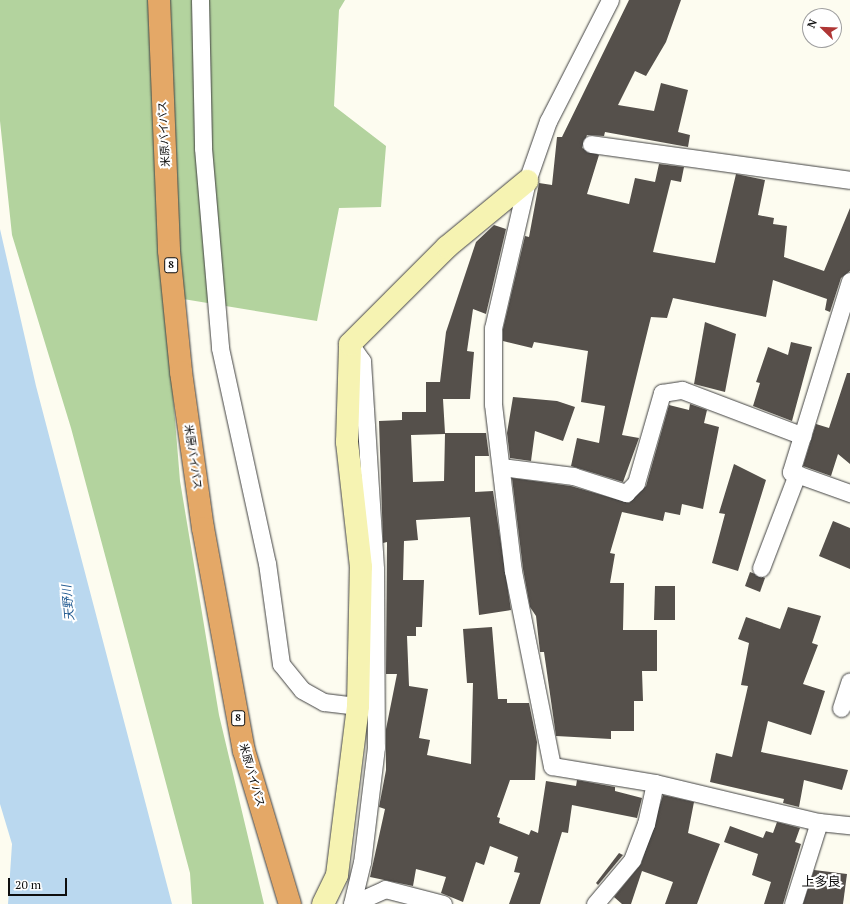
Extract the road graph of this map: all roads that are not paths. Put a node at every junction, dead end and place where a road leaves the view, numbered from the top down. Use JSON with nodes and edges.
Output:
{"nodes":[{"id":1,"x":159,"y":0,"type":"edge"},
{"id":2,"x":200,"y":0,"type":"edge"},
{"id":3,"x":610,"y":0,"type":"edge"},
{"id":4,"x":591,"y":144,"type":"dead end"},
{"id":5,"x":850,"y":180,"type":"edge"},
{"id":6,"x":527,"y":181,"type":"junction"},
{"id":7,"x":850,"y":281,"type":"edge"},
{"id":8,"x":350,"y":344,"type":"junction"},
{"id":9,"x":803,"y":436,"type":"junction"},
{"id":10,"x":501,"y":467,"type":"junction"},
{"id":11,"x":797,"y":474,"type":"junction"},
{"id":12,"x":850,"y":492,"type":"edge"},
{"id":13,"x":761,"y":568,"type":"dead end"},
{"id":14,"x":850,"y":681,"type":"edge"},
{"id":15,"x":358,"y":706,"type":"junction"},
{"id":16,"x":841,"y":708,"type":"dead end"},
{"id":17,"x":655,"y":783,"type":"junction"},
{"id":18,"x":819,"y":822,"type":"junction"},
{"id":19,"x":850,"y":825,"type":"edge"},
{"id":20,"x":290,"y":904,"type":"edge"},
{"id":21,"x":323,"y":904,"type":"edge"},
{"id":22,"x":352,"y":904,"type":"edge"},
{"id":23,"x":444,"y":904,"type":"edge"},
{"id":24,"x":595,"y":904,"type":"edge"},
{"id":25,"x":793,"y":904,"type":"edge"}],
"edges":[{"from":1,"to":20,"type":"highway","name":"米原バイパス","number":"8"},
{"from":2,"to":15,"type":"street"},
{"from":3,"to":6,"type":"street"},
{"from":4,"to":5,"type":"street"},
{"from":6,"to":8,"type":"street"},
{"from":6,"to":10,"type":"street"},
{"from":7,"to":9,"type":"street"},
{"from":8,"to":15,"type":"street"},
{"from":8,"to":22,"type":"street"},
{"from":9,"to":10,"type":"street"},
{"from":9,"to":11,"type":"street"},
{"from":10,"to":17,"type":"street"},
{"from":11,"to":12,"type":"street"},
{"from":11,"to":13,"type":"street"},
{"from":14,"to":16,"type":"street"},
{"from":15,"to":21,"type":"street"},
{"from":17,"to":18,"type":"street"},
{"from":17,"to":24,"type":"street"},
{"from":18,"to":19,"type":"street"},
{"from":18,"to":25,"type":"street"},
{"from":22,"to":23,"type":"street"}]}
